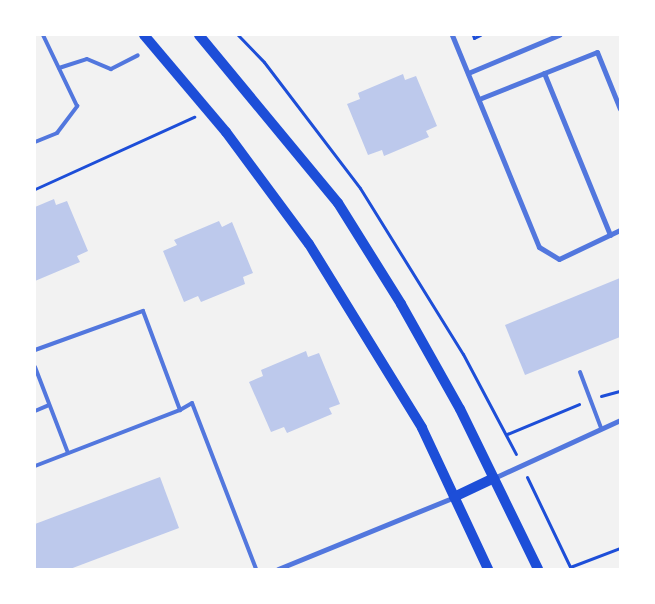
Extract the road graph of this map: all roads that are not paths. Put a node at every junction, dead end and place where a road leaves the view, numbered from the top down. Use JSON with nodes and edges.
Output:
{"nodes":[{"id":1,"x":43,"y":35,"type":"edge"},
{"id":2,"x":144,"y":35,"type":"edge"},
{"id":3,"x":199,"y":35,"type":"edge"},
{"id":4,"x":452,"y":35,"type":"edge"},
{"id":5,"x":559,"y":35,"type":"edge"},
{"id":6,"x":138,"y":55,"type":"dead end"},
{"id":7,"x":58,"y":68,"type":"junction"},
{"id":8,"x":468,"y":73,"type":"junction"},
{"id":9,"x":544,"y":73,"type":"junction"},
{"id":10,"x":479,"y":99,"type":"junction"},
{"id":11,"x":620,"y":109,"type":"edge"},
{"id":12,"x":35,"y":142,"type":"edge"},
{"id":13,"x":620,"y":230,"type":"edge"},
{"id":14,"x":610,"y":235,"type":"junction"},
{"id":15,"x":35,"y":350,"type":"edge"},
{"id":16,"x":35,"y":367,"type":"edge"},
{"id":17,"x":580,"y":372,"type":"dead end"},
{"id":18,"x":49,"y":405,"type":"junction"},
{"id":19,"x":35,"y":410,"type":"edge"},
{"id":20,"x":180,"y":410,"type":"junction"},
{"id":21,"x":620,"y":420,"type":"edge"},
{"id":22,"x":602,"y":428,"type":"junction"},
{"id":23,"x":68,"y":453,"type":"junction"},
{"id":24,"x":35,"y":466,"type":"edge"},
{"id":25,"x":494,"y":478,"type":"junction"},
{"id":26,"x":454,"y":497,"type":"junction"},
{"id":27,"x":256,"y":569,"type":"edge"},
{"id":28,"x":278,"y":569,"type":"edge"},
{"id":29,"x":488,"y":569,"type":"edge"},
{"id":30,"x":538,"y":569,"type":"edge"}],
"edges":[{"from":1,"to":7,"type":"lane"},
{"from":2,"to":26,"type":"main road"},
{"from":3,"to":25,"type":"main road"},
{"from":4,"to":8,"type":"street"},
{"from":5,"to":8,"type":"street"},
{"from":6,"to":7,"type":"lane"},
{"from":7,"to":12,"type":"lane"},
{"from":8,"to":10,"type":"street"},
{"from":9,"to":10,"type":"street"},
{"from":9,"to":11,"type":"street"},
{"from":9,"to":14,"type":"street"},
{"from":10,"to":14,"type":"street"},
{"from":13,"to":14,"type":"street"},
{"from":15,"to":20,"type":"lane"},
{"from":16,"to":18,"type":"lane"},
{"from":17,"to":22,"type":"lane"},
{"from":18,"to":19,"type":"lane"},
{"from":18,"to":23,"type":"lane"},
{"from":20,"to":23,"type":"lane"},
{"from":20,"to":27,"type":"lane"},
{"from":21,"to":22,"type":"street"},
{"from":22,"to":25,"type":"street"},
{"from":23,"to":24,"type":"lane"},
{"from":25,"to":26,"type":"main road"},
{"from":25,"to":30,"type":"main road"},
{"from":26,"to":28,"type":"street"},
{"from":26,"to":29,"type":"main road"}]}
